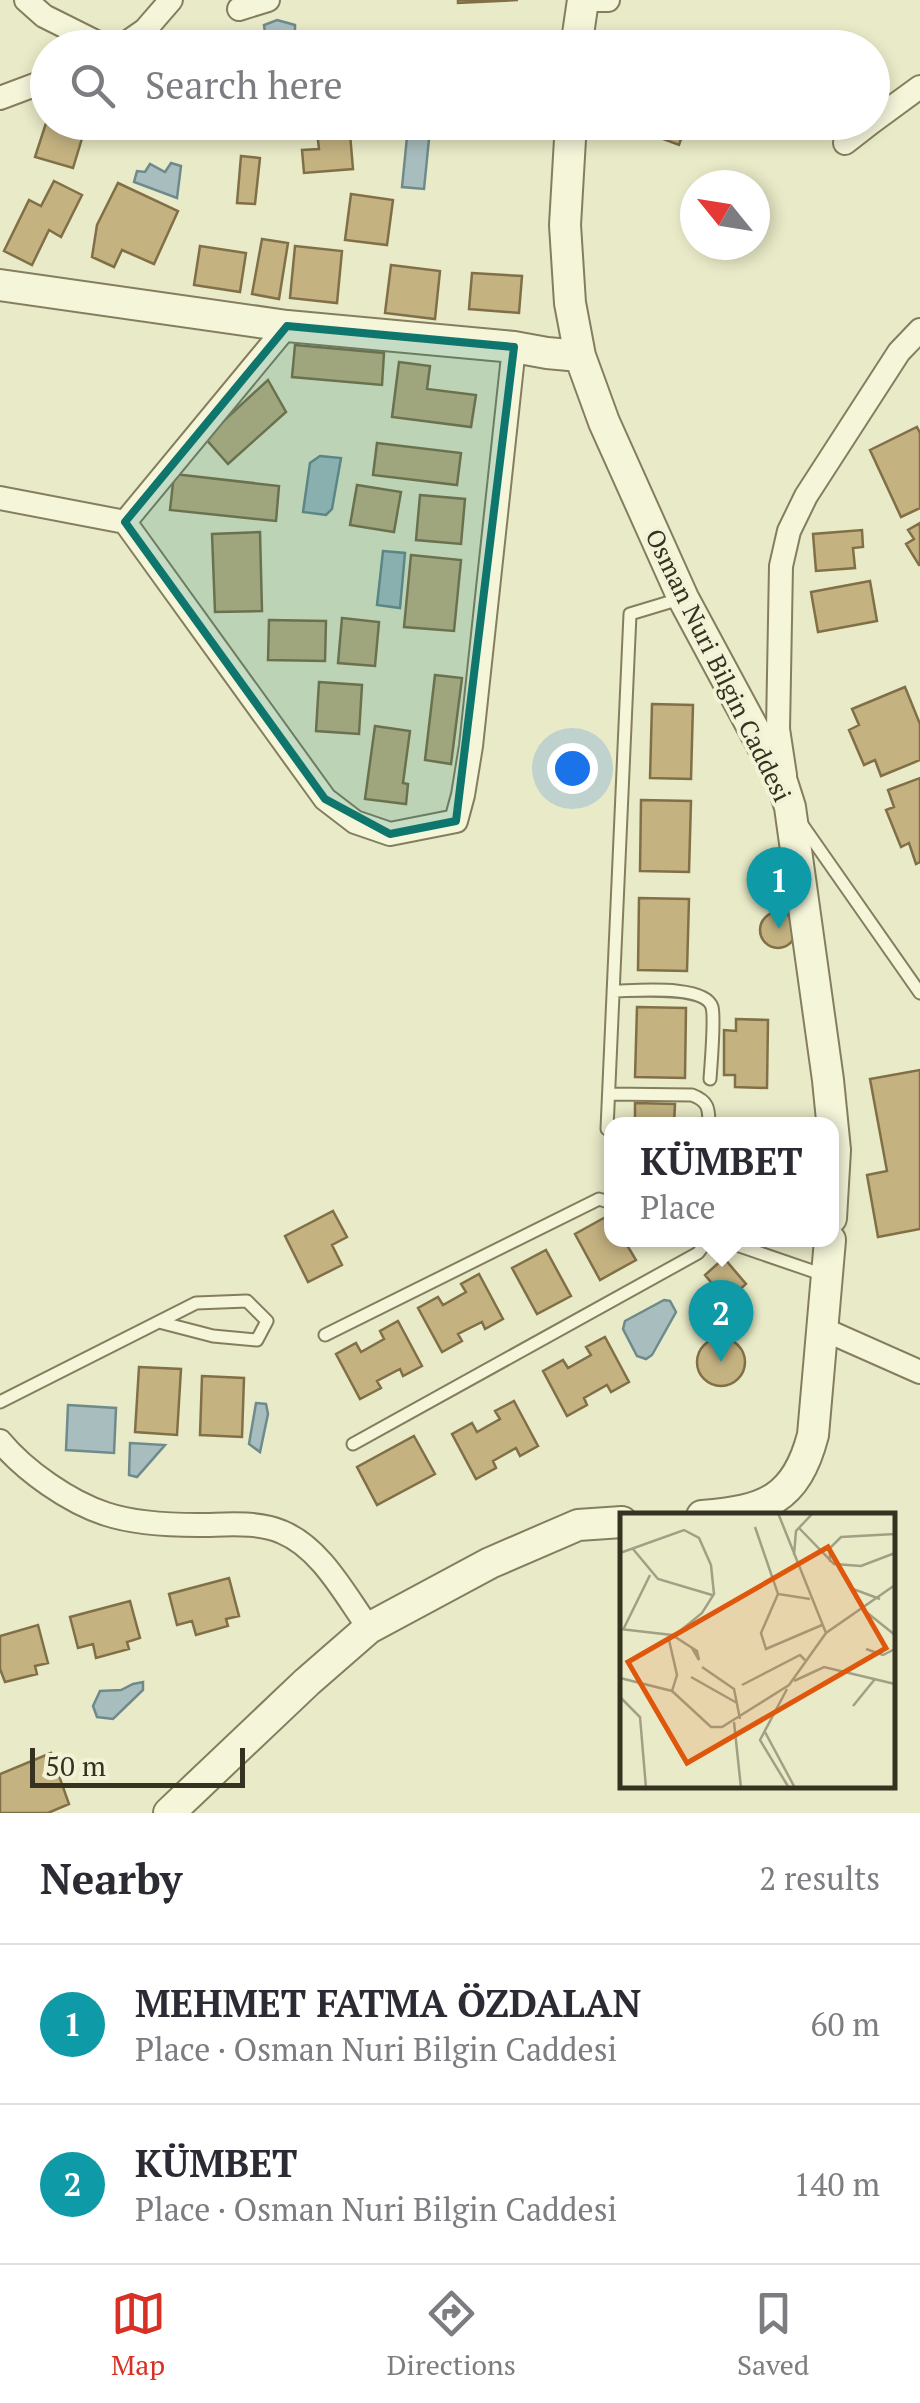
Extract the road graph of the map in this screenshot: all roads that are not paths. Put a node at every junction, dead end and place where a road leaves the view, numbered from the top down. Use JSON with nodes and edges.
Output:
{"nodes":[{"id":1,"x":26,"y":0,"type":"edge"},
{"id":2,"x":171,"y":0,"type":"edge"},
{"id":3,"x":268,"y":0,"type":"edge"},
{"id":4,"x":583,"y":0,"type":"edge"},
{"id":5,"x":608,"y":0,"type":"edge"},
{"id":6,"x":239,"y":9,"type":"dead end"},
{"id":7,"x":72,"y":30,"type":"edge"},
{"id":8,"x":144,"y":30,"type":"edge"},
{"id":9,"x":579,"y":30,"type":"edge"},
{"id":10,"x":920,"y":86,"type":"edge"},
{"id":11,"x":30,"y":87,"type":"edge"},
{"id":12,"x":0,"y":98,"type":"edge"},
{"id":13,"x":890,"y":108,"type":"edge"},
{"id":14,"x":570,"y":140,"type":"edge"},
{"id":15,"x":848,"y":140,"type":"edge"},
{"id":16,"x":844,"y":143,"type":"dead end"},
{"id":17,"x":0,"y":285,"type":"edge"},
{"id":18,"x":287,"y":326,"type":"junction"},
{"id":19,"x":920,"y":330,"type":"edge"},
{"id":20,"x":514,"y":346,"type":"junction"},
{"id":21,"x":580,"y":356,"type":"junction"},
{"id":22,"x":0,"y":498,"type":"edge"},
{"id":23,"x":126,"y":522,"type":"junction"},
{"id":24,"x":683,"y":598,"type":"junction"},
{"id":25,"x":790,"y":807,"type":"junction"},
{"id":26,"x":614,"y":991,"type":"junction"},
{"id":27,"x":920,"y":993,"type":"edge"},
{"id":28,"x":710,"y":1079,"type":"dead end"},
{"id":29,"x":609,"y":1094,"type":"junction"},
{"id":30,"x":608,"y":1117,"type":"edge"},
{"id":31,"x":709,"y":1117,"type":"edge"},
{"id":32,"x":831,"y":1117,"type":"edge"},
{"id":33,"x":604,"y":1201,"type":"edge"},
{"id":34,"x":703,"y":1247,"type":"edge"},
{"id":35,"x":743,"y":1247,"type":"edge"},
{"id":36,"x":830,"y":1247,"type":"edge"},
{"id":37,"x":828,"y":1276,"type":"junction"},
{"id":38,"x":158,"y":1322,"type":"junction"},
{"id":39,"x":823,"y":1328,"type":"junction"},
{"id":40,"x":326,"y":1335,"type":"dead end"},
{"id":41,"x":920,"y":1372,"type":"edge"},
{"id":42,"x":0,"y":1402,"type":"edge"},
{"id":43,"x":0,"y":1440,"type":"edge"},
{"id":44,"x":353,"y":1444,"type":"dead end"},
{"id":45,"x":738,"y":1513,"type":"edge"},
{"id":46,"x":620,"y":1522,"type":"edge"},
{"id":47,"x":369,"y":1628,"type":"junction"},
{"id":48,"x":170,"y":1813,"type":"edge"}],
"edges":[{"from":1,"to":7,"type":"street"},
{"from":2,"to":8,"type":"street"},
{"from":3,"to":6,"type":"street"},
{"from":4,"to":5,"type":"street"},
{"from":4,"to":9,"type":"street"},
{"from":10,"to":13,"type":"street"},
{"from":11,"to":12,"type":"street"},
{"from":14,"to":21,"type":"street","name":"Osman Nuri Bilgin Caddesi"},
{"from":15,"to":16,"type":"street"},
{"from":17,"to":18,"type":"street"},
{"from":18,"to":20,"type":"street"},
{"from":18,"to":23,"type":"street"},
{"from":19,"to":25,"type":"street"},
{"from":20,"to":21,"type":"street"},
{"from":20,"to":23,"type":"street"},
{"from":21,"to":24,"type":"street","name":"Osman Nuri Bilgin Caddesi"},
{"from":22,"to":23,"type":"street"},
{"from":24,"to":25,"type":"street","name":"Osman Nuri Bilgin Caddesi"},
{"from":24,"to":26,"type":"lane"},
{"from":25,"to":27,"type":"lane"},
{"from":25,"to":32,"type":"street","name":"Osman Nuri Bilgin Caddesi"},
{"from":26,"to":28,"type":"lane"},
{"from":26,"to":29,"type":"lane"},
{"from":29,"to":30,"type":"lane"},
{"from":29,"to":31,"type":"lane"},
{"from":33,"to":40,"type":"lane"},
{"from":34,"to":44,"type":"lane"},
{"from":35,"to":37,"type":"lane"},
{"from":36,"to":37,"type":"street"},
{"from":37,"to":39,"type":"street"},
{"from":38,"to":38,"type":"lane"},
{"from":38,"to":42,"type":"lane"},
{"from":39,"to":41,"type":"street"},
{"from":39,"to":45,"type":"street"},
{"from":43,"to":47,"type":"street"},
{"from":46,"to":47,"type":"street"},
{"from":47,"to":48,"type":"street"}]}
